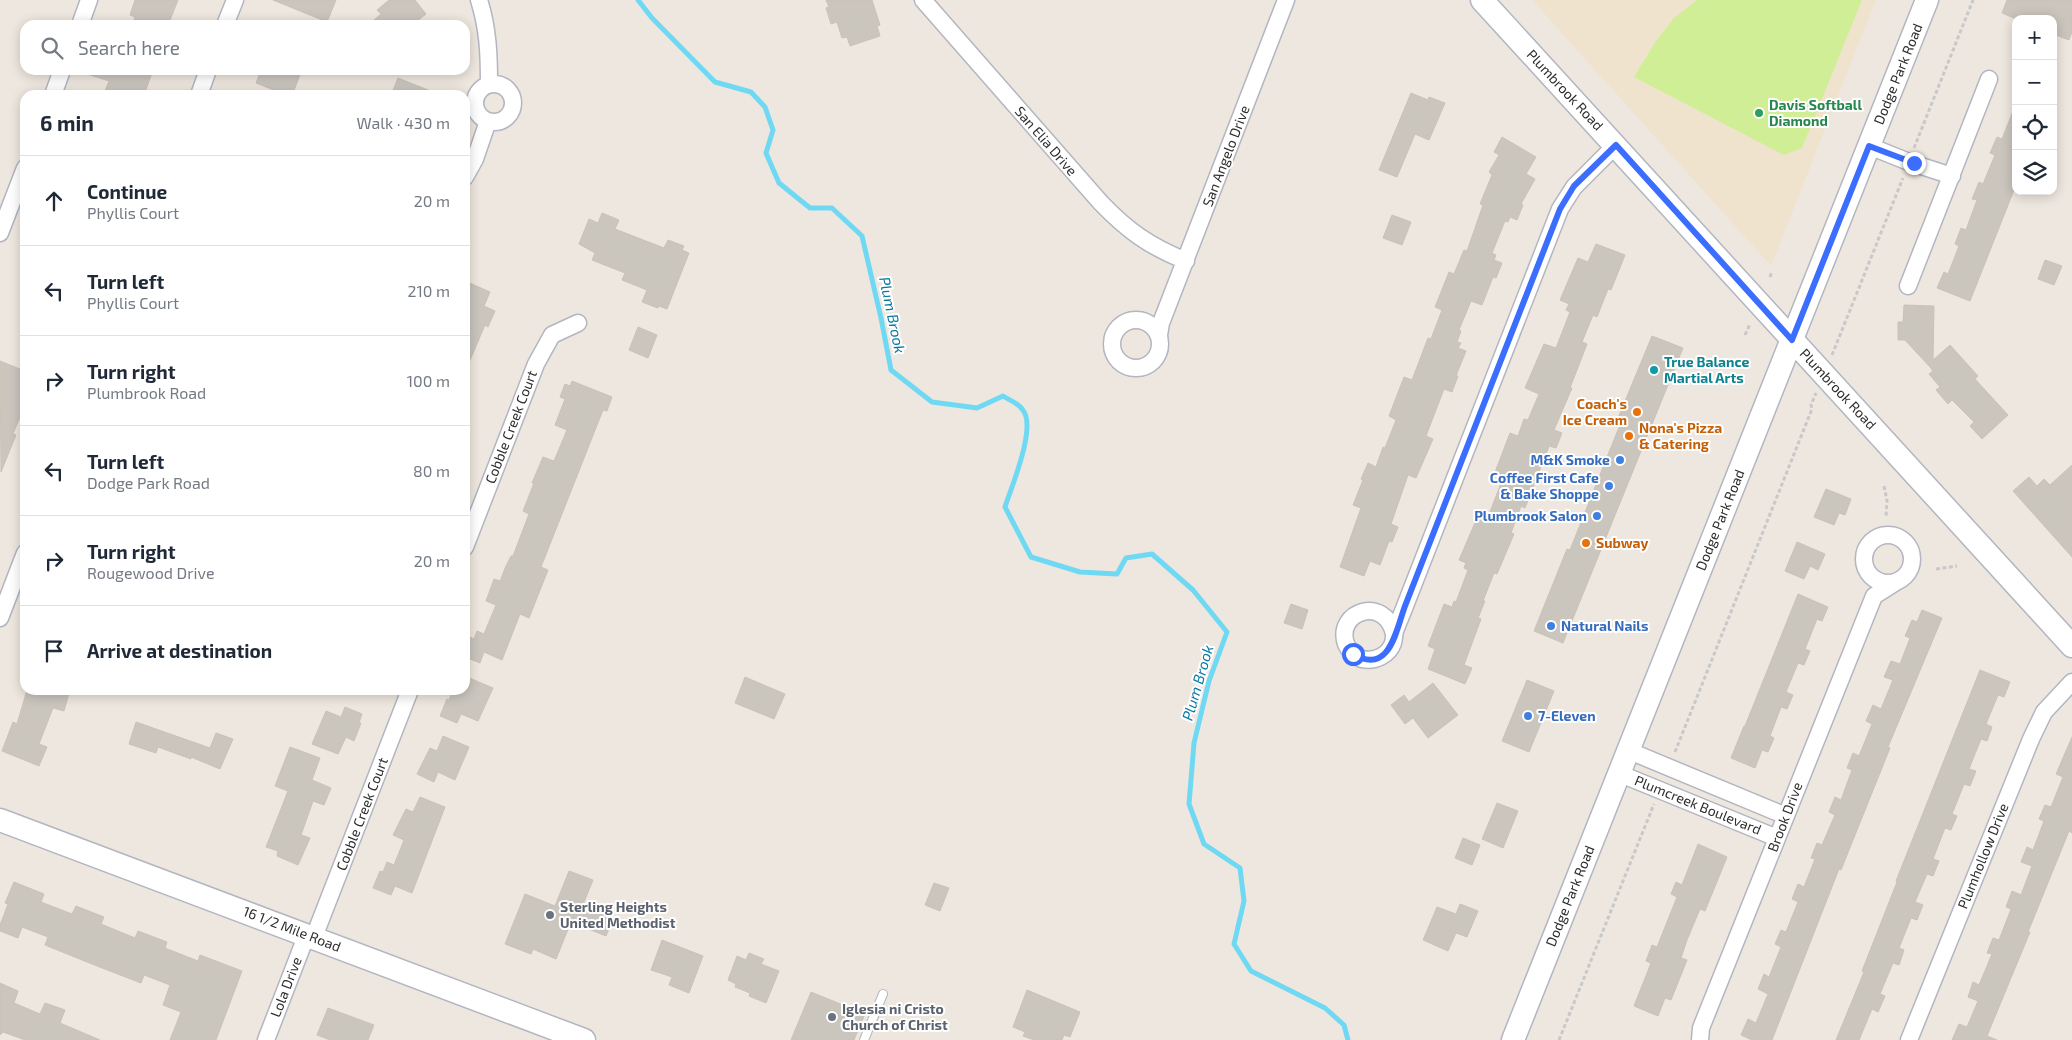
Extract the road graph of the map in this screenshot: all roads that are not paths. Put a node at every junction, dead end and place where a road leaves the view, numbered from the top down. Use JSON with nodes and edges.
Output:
{"nodes":[{"id":1,"x":89,"y":0,"type":"edge"},
{"id":2,"x":235,"y":0,"type":"edge"},
{"id":3,"x":480,"y":0,"type":"edge"},
{"id":4,"x":923,"y":0,"type":"edge"},
{"id":5,"x":1286,"y":0,"type":"edge"},
{"id":6,"x":1482,"y":0,"type":"edge"},
{"id":7,"x":1927,"y":0,"type":"edge"},
{"id":8,"x":82,"y":20,"type":"edge"},
{"id":9,"x":228,"y":20,"type":"edge"},
{"id":10,"x":60,"y":75,"type":"edge"},
{"id":11,"x":206,"y":75,"type":"edge"},
{"id":12,"x":1989,"y":79,"type":"dead end"},
{"id":13,"x":490,"y":84,"type":"junction"},
{"id":14,"x":55,"y":90,"type":"edge"},
{"id":15,"x":201,"y":90,"type":"edge"},
{"id":16,"x":488,"y":121,"type":"junction"},
{"id":17,"x":1616,"y":145,"type":"junction"},
{"id":18,"x":1869,"y":146,"type":"junction"},
{"id":19,"x":470,"y":168,"type":"edge"},
{"id":20,"x":1952,"y":176,"type":"junction"},
{"id":21,"x":20,"y":181,"type":"edge"},
{"id":22,"x":0,"y":233,"type":"edge"},
{"id":23,"x":1186,"y":261,"type":"junction"},
{"id":24,"x":1908,"y":286,"type":"dead end"},
{"id":25,"x":1166,"y":312,"type":"junction"},
{"id":26,"x":1140,"y":320,"type":"junction"},
{"id":27,"x":578,"y":323,"type":"dead end"},
{"id":28,"x":1159,"y":334,"type":"junction"},
{"id":29,"x":1792,"y":340,"type":"junction"},
{"id":30,"x":470,"y":534,"type":"edge"},
{"id":31,"x":20,"y":565,"type":"edge"},
{"id":32,"x":1867,"y":573,"type":"junction"},
{"id":33,"x":1896,"y":582,"type":"junction"},
{"id":34,"x":1874,"y":596,"type":"junction"},
{"id":35,"x":1405,"y":606,"type":"junction"},
{"id":36,"x":1381,"y":614,"type":"junction"},
{"id":37,"x":0,"y":618,"type":"edge"},
{"id":38,"x":1394,"y":634,"type":"junction"},
{"id":39,"x":2072,"y":646,"type":"edge"},
{"id":40,"x":2072,"y":682,"type":"edge"},
{"id":41,"x":408,"y":695,"type":"edge"},
{"id":42,"x":1628,"y":750,"type":"junction"},
{"id":43,"x":1618,"y":773,"type":"junction"},
{"id":44,"x":1786,"y":816,"type":"junction"},
{"id":45,"x":0,"y":820,"type":"edge"},
{"id":46,"x":1778,"y":838,"type":"junction"},
{"id":47,"x":310,"y":936,"type":"junction"},
{"id":48,"x":883,"y":994,"type":"dead end"},
{"id":49,"x":266,"y":1040,"type":"edge"},
{"id":50,"x":584,"y":1040,"type":"edge"},
{"id":51,"x":864,"y":1040,"type":"edge"},
{"id":52,"x":1513,"y":1040,"type":"edge"},
{"id":53,"x":1700,"y":1040,"type":"edge"},
{"id":54,"x":1909,"y":1040,"type":"edge"}],
"edges":[{"from":1,"to":8,"type":"street"},
{"from":2,"to":9,"type":"street"},
{"from":3,"to":13,"type":"street"},
{"from":4,"to":23,"type":"street","name":"San Elia Drive"},
{"from":5,"to":23,"type":"street","name":"San Angelo Drive"},
{"from":6,"to":17,"type":"street","name":"Plumbrook Road"},
{"from":7,"to":18,"type":"street","name":"Dodge Park Road"},
{"from":10,"to":14,"type":"street"},
{"from":11,"to":15,"type":"street"},
{"from":12,"to":20,"type":"street"},
{"from":13,"to":16,"type":"street"},
{"from":13,"to":16,"type":"street"},
{"from":16,"to":19,"type":"street"},
{"from":17,"to":29,"type":"street","name":"Plumbrook Road"},
{"from":17,"to":35,"type":"street"},
{"from":18,"to":20,"type":"street"},
{"from":18,"to":29,"type":"street","name":"Dodge Park Road"},
{"from":20,"to":24,"type":"street"},
{"from":21,"to":22,"type":"street"},
{"from":23,"to":25,"type":"street","name":"San Angelo Drive"},
{"from":25,"to":26,"type":"street","name":"San Angelo Drive"},
{"from":25,"to":28,"type":"street","name":"San Angelo Drive"},
{"from":26,"to":28,"type":"street"},
{"from":26,"to":28,"type":"street","name":"San Angelo Drive"},
{"from":27,"to":30,"type":"street","name":"Cobble Creek Court"},
{"from":29,"to":39,"type":"street","name":"Plumbrook Road"},
{"from":29,"to":42,"type":"street","name":"Dodge Park Road"},
{"from":31,"to":37,"type":"street"},
{"from":32,"to":33,"type":"street"},
{"from":32,"to":33,"type":"street"},
{"from":32,"to":34,"type":"street"},
{"from":33,"to":34,"type":"street"},
{"from":34,"to":44,"type":"street","name":"Brook Drive"},
{"from":35,"to":36,"type":"street"},
{"from":35,"to":38,"type":"street"},
{"from":36,"to":38,"type":"street"},
{"from":36,"to":38,"type":"street"},
{"from":40,"to":54,"type":"street","name":"Plumhollow Drive"},
{"from":41,"to":47,"type":"street","name":"Cobble Creek Court"},
{"from":42,"to":43,"type":"street","name":"Dodge Park Road"},
{"from":42,"to":44,"type":"street","name":"Plumcreek Boulevard"},
{"from":43,"to":46,"type":"street","name":"Plumcreek Boulevard"},
{"from":43,"to":52,"type":"street","name":"Dodge Park Road"},
{"from":44,"to":46,"type":"street","name":"Brook Drive"},
{"from":45,"to":47,"type":"street","name":"16 1/2 Mile Road"},
{"from":46,"to":53,"type":"street","name":"Brook Drive"},
{"from":47,"to":49,"type":"street","name":"Lola Drive"},
{"from":47,"to":50,"type":"street","name":"16 1/2 Mile Road"},
{"from":48,"to":51,"type":"lane"}]}
